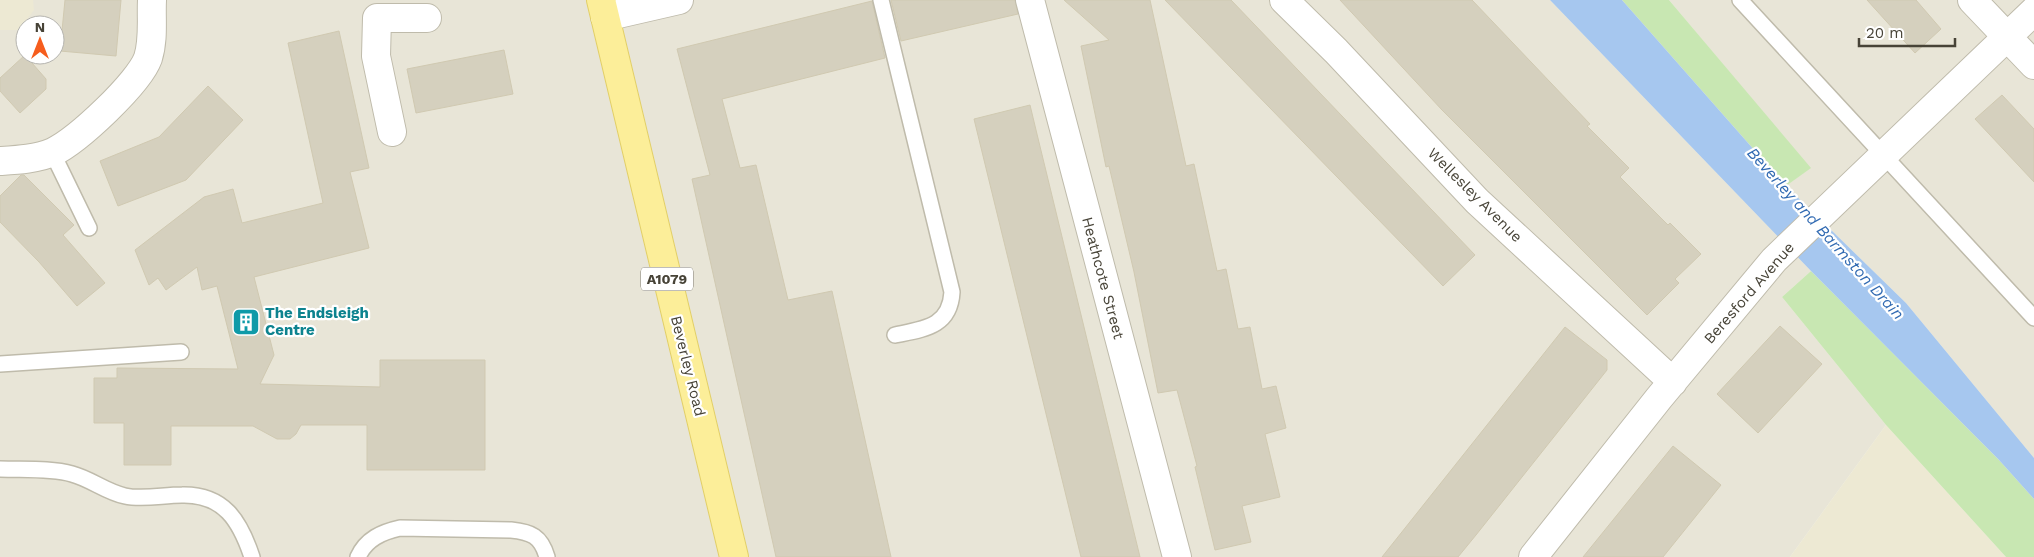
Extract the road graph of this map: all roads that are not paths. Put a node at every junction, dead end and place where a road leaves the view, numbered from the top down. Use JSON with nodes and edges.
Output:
{"nodes":[{"id":1,"x":152,"y":0,"type":"edge"},
{"id":2,"x":679,"y":0,"type":"edge"},
{"id":3,"x":881,"y":0,"type":"edge"},
{"id":4,"x":1030,"y":0,"type":"edge"},
{"id":5,"x":1284,"y":0,"type":"edge"},
{"id":6,"x":1740,"y":0,"type":"edge"},
{"id":7,"x":1972,"y":0,"type":"edge"},
{"id":8,"x":375,"y":9,"type":"edge"},
{"id":9,"x":603,"y":9,"type":"edge"},
{"id":10,"x":2034,"y":11,"type":"edge"},
{"id":11,"x":427,"y":18,"type":"dead end"},
{"id":12,"x":2006,"y":37,"type":"junction"},
{"id":13,"x":2034,"y":65,"type":"edge"},
{"id":14,"x":392,"y":132,"type":"dead end"},
{"id":15,"x":52,"y":152,"type":"junction"},
{"id":16,"x":1883,"y":154,"type":"junction"},
{"id":17,"x":0,"y":161,"type":"edge"},
{"id":18,"x":89,"y":228,"type":"dead end"},
{"id":19,"x":2034,"y":318,"type":"edge"},
{"id":20,"x":896,"y":335,"type":"dead end"},
{"id":21,"x":181,"y":352,"type":"dead end"},
{"id":22,"x":0,"y":364,"type":"edge"},
{"id":23,"x":1673,"y":382,"type":"junction"},
{"id":24,"x":0,"y":469,"type":"edge"},
{"id":25,"x":252,"y":557,"type":"edge"},
{"id":26,"x":358,"y":557,"type":"edge"},
{"id":27,"x":547,"y":557,"type":"edge"},
{"id":28,"x":734,"y":557,"type":"edge"},
{"id":29,"x":1177,"y":557,"type":"edge"},
{"id":30,"x":1533,"y":557,"type":"edge"}],
"edges":[{"from":1,"to":15,"type":"street"},
{"from":2,"to":9,"type":"street"},
{"from":3,"to":20,"type":"lane"},
{"from":4,"to":29,"type":"street","name":"Heathcote Street"},
{"from":5,"to":23,"type":"street","name":"Wellesley Avenue"},
{"from":6,"to":16,"type":"lane"},
{"from":7,"to":12,"type":"street"},
{"from":8,"to":11,"type":"street"},
{"from":8,"to":14,"type":"street"},
{"from":9,"to":28,"type":"main road","name":"Beverley Road","number":"A1079"},
{"from":10,"to":12,"type":"street","name":"Beresford Avenue"},
{"from":12,"to":13,"type":"street"},
{"from":12,"to":16,"type":"street","name":"Beresford Avenue"},
{"from":15,"to":17,"type":"street"},
{"from":15,"to":18,"type":"lane"},
{"from":16,"to":19,"type":"lane"},
{"from":16,"to":23,"type":"street","name":"Beresford Avenue"},
{"from":21,"to":22,"type":"lane"},
{"from":23,"to":30,"type":"street","name":"Beresford Avenue"},
{"from":24,"to":25,"type":"lane"},
{"from":26,"to":27,"type":"lane"}]}
